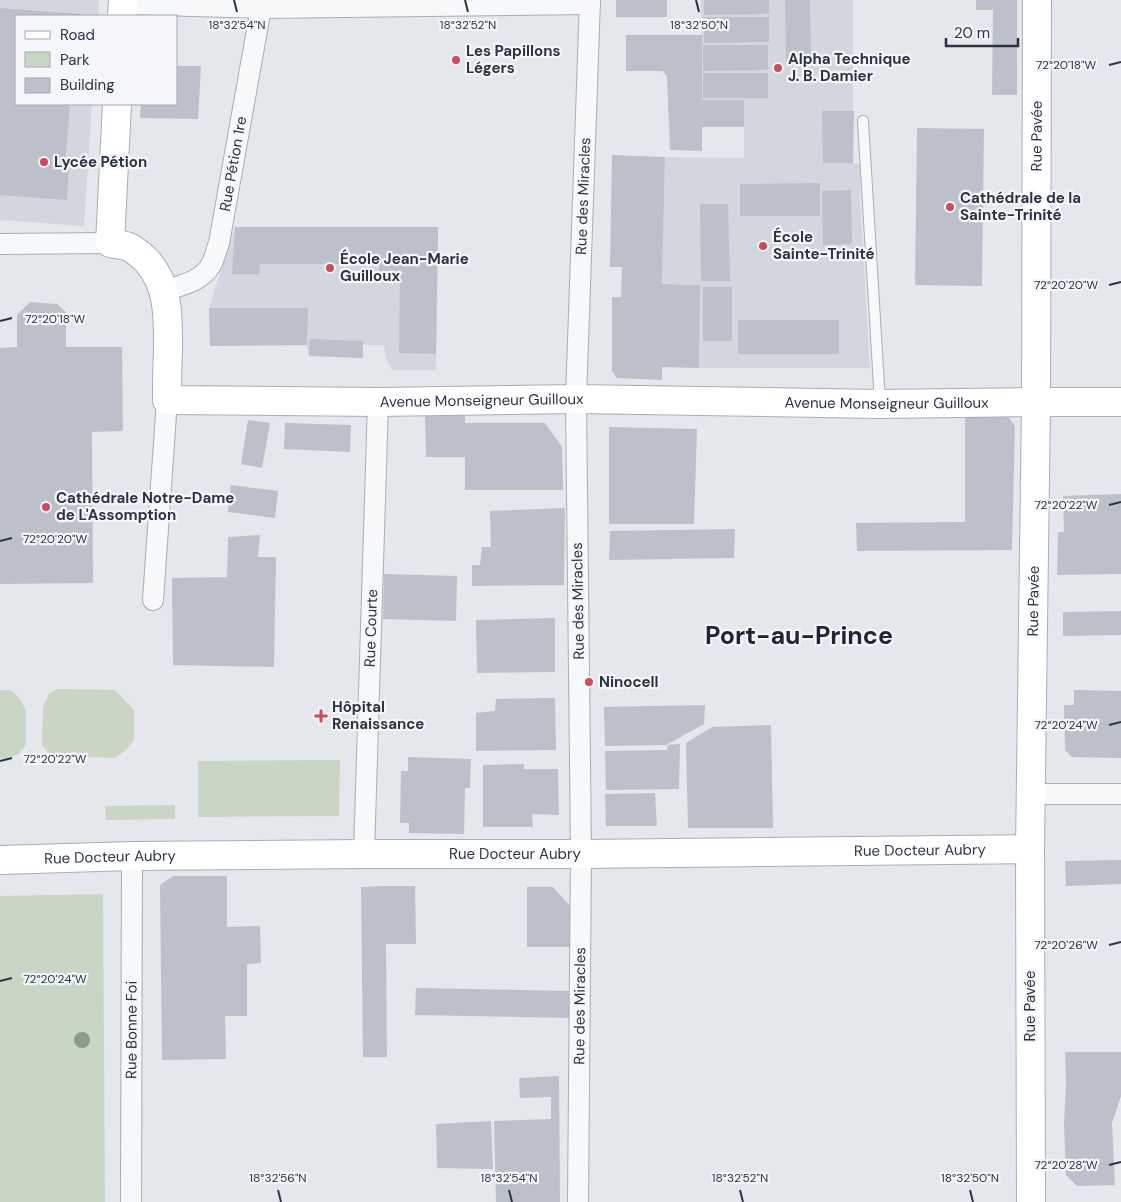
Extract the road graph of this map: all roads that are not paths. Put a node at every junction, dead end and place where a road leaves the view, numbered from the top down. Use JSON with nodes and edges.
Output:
{"nodes":[{"id":1,"x":1037,"y":0,"type":"edge"},
{"id":2,"x":590,"y":2,"type":"edge"},
{"id":3,"x":123,"y":7,"type":"edge"},
{"id":4,"x":261,"y":8,"type":"junction"},
{"id":5,"x":117,"y":105,"type":"edge"},
{"id":6,"x":863,"y":121,"type":"dead end"},
{"id":7,"x":110,"y":243,"type":"junction"},
{"id":8,"x":0,"y":244,"type":"edge"},
{"id":9,"x":164,"y":291,"type":"junction"},
{"id":10,"x":576,"y":399,"type":"junction"},
{"id":11,"x":167,"y":400,"type":"junction"},
{"id":12,"x":378,"y":402,"type":"junction"},
{"id":13,"x":1036,"y":402,"type":"junction"},
{"id":14,"x":1121,"y":402,"type":"edge"},
{"id":15,"x":880,"y":404,"type":"junction"},
{"id":16,"x":154,"y":600,"type":"dead end"},
{"id":17,"x":1030,"y":794,"type":"junction"},
{"id":18,"x":1121,"y":794,"type":"edge"},
{"id":19,"x":1030,"y":849,"type":"junction"},
{"id":20,"x":364,"y":854,"type":"junction"},
{"id":21,"x":581,"y":854,"type":"junction"},
{"id":22,"x":132,"y":856,"type":"junction"},
{"id":23,"x":0,"y":860,"type":"edge"},
{"id":24,"x":131,"y":1202,"type":"edge"},
{"id":25,"x":578,"y":1202,"type":"edge"},
{"id":26,"x":1031,"y":1202,"type":"edge"}],
"edges":[{"from":1,"to":13,"type":"street","name":"Rue Pavée"},
{"from":2,"to":4,"type":"street"},
{"from":2,"to":10,"type":"street","name":"Rue des Miracles"},
{"from":3,"to":4,"type":"street"},
{"from":4,"to":9,"type":"street","name":"Rue Pétion 1re"},
{"from":5,"to":7,"type":"street"},
{"from":6,"to":15,"type":"lane"},
{"from":7,"to":8,"type":"street"},
{"from":7,"to":9,"type":"street"},
{"from":9,"to":11,"type":"street"},
{"from":10,"to":12,"type":"street","name":"Avenue Monseigneur Guilloux"},
{"from":10,"to":15,"type":"street","name":"Avenue Monseigneur Guilloux"},
{"from":10,"to":21,"type":"street","name":"Rue des Miracles"},
{"from":11,"to":12,"type":"street","name":"Avenue Monseigneur Guilloux"},
{"from":11,"to":16,"type":"street"},
{"from":12,"to":20,"type":"street","name":"Rue Courte"},
{"from":13,"to":14,"type":"street","name":"Avenue Monseigneur Guilloux"},
{"from":13,"to":15,"type":"street","name":"Avenue Monseigneur Guilloux"},
{"from":13,"to":17,"type":"street","name":"Rue Pavée"},
{"from":17,"to":18,"type":"street"},
{"from":17,"to":19,"type":"street","name":"Rue Pavée"},
{"from":19,"to":21,"type":"street","name":"Rue Docteur Aubry"},
{"from":19,"to":26,"type":"street","name":"Rue Pavée"},
{"from":20,"to":21,"type":"street","name":"Rue Docteur Aubry"},
{"from":20,"to":22,"type":"street","name":"Rue Docteur Aubry"},
{"from":21,"to":25,"type":"street","name":"Rue des Miracles"},
{"from":22,"to":23,"type":"street","name":"Rue Docteur Aubry"},
{"from":22,"to":24,"type":"street","name":"Rue Bonne Foi"}]}
